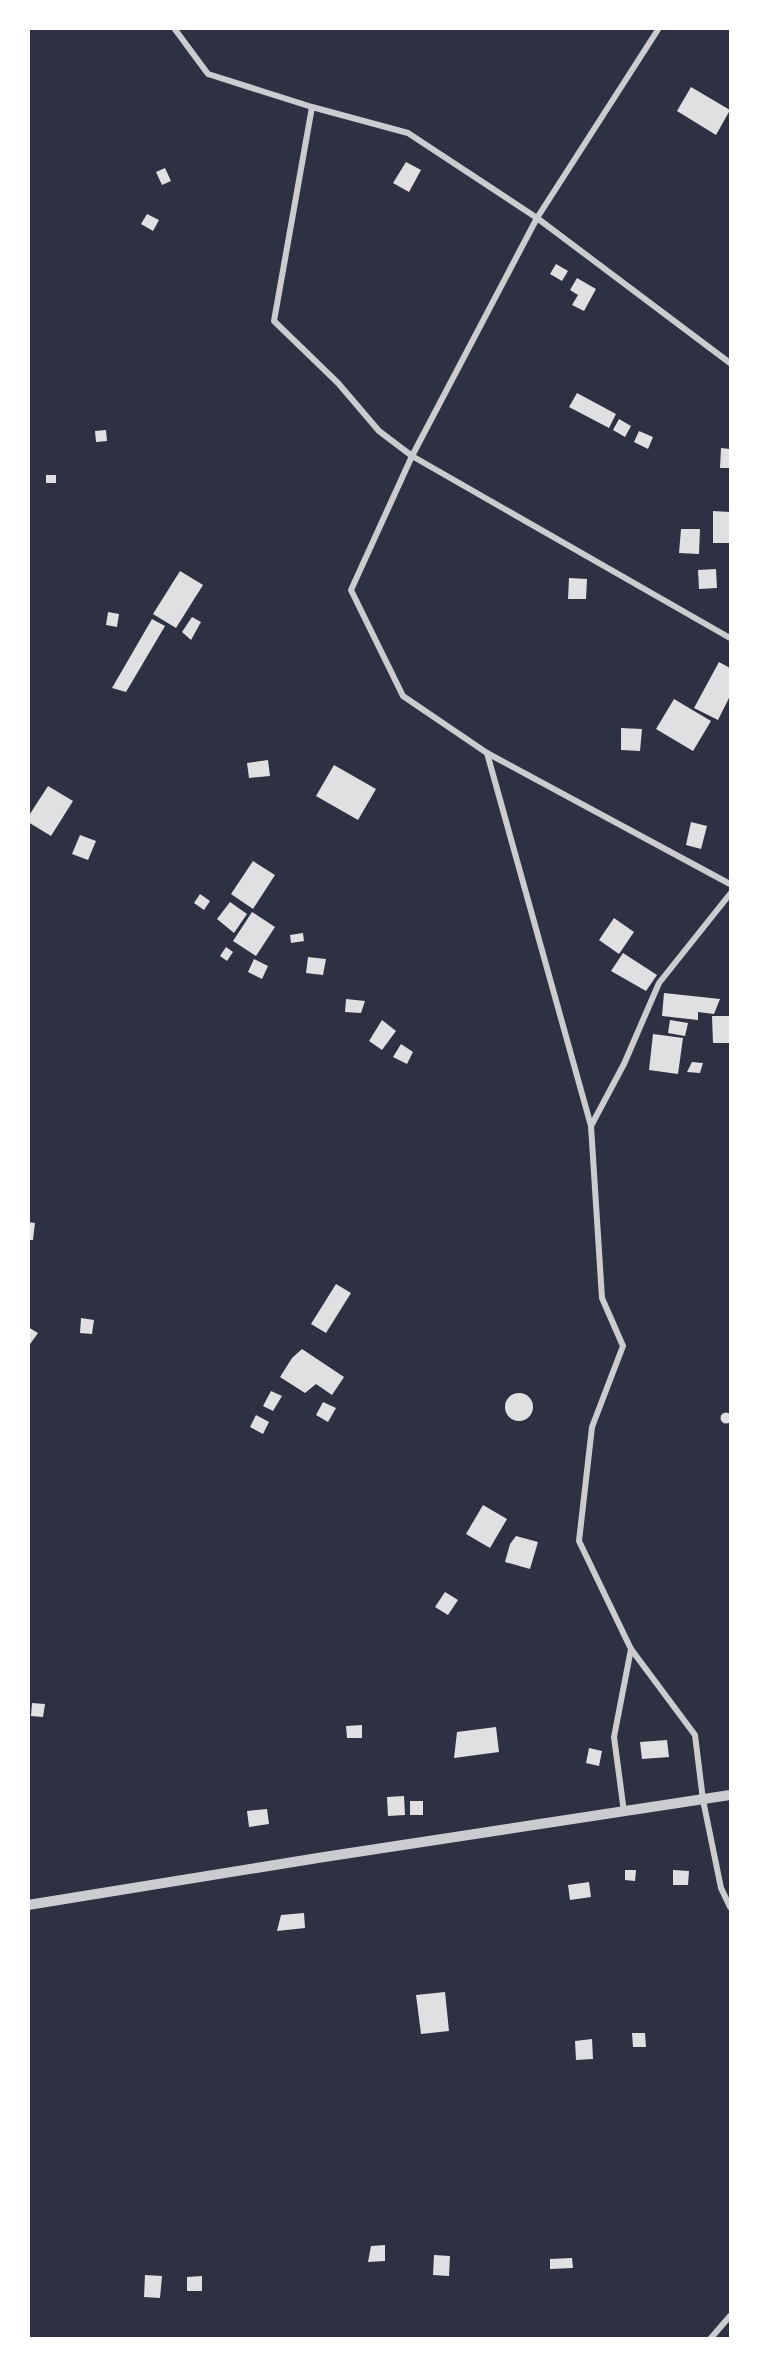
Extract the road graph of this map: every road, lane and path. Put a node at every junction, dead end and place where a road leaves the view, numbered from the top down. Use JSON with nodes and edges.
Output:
{"nodes":[{"id":1,"x":174,"y":28,"type":"edge"},
{"id":2,"x":659,"y":28,"type":"edge"},
{"id":3,"x":312,"y":107,"type":"junction"},
{"id":4,"x":537,"y":218,"type":"junction"},
{"id":5,"x":730,"y":363,"type":"edge"},
{"id":6,"x":412,"y":456,"type":"junction"},
{"id":7,"x":730,"y":638,"type":"edge"},
{"id":8,"x":487,"y":753,"type":"junction"},
{"id":9,"x":730,"y":884,"type":"edge"},
{"id":10,"x":730,"y":894,"type":"edge"},
{"id":11,"x":591,"y":1126,"type":"junction"},
{"id":12,"x":631,"y":1649,"type":"junction"},
{"id":13,"x":730,"y":1795,"type":"edge"},
{"id":14,"x":703,"y":1800,"type":"junction"},
{"id":15,"x":624,"y":1812,"type":"junction"},
{"id":16,"x":28,"y":1905,"type":"edge"},
{"id":17,"x":730,"y":1907,"type":"edge"},
{"id":18,"x":730,"y":2316,"type":"edge"},
{"id":19,"x":711,"y":2338,"type":"edge"}],
"edges":[{"from":1,"to":3,"type":"street"},
{"from":2,"to":4,"type":"street"},
{"from":3,"to":4,"type":"street"},
{"from":3,"to":6,"type":"street"},
{"from":4,"to":5,"type":"street"},
{"from":4,"to":6,"type":"street"},
{"from":6,"to":7,"type":"street"},
{"from":6,"to":8,"type":"street"},
{"from":8,"to":9,"type":"street"},
{"from":8,"to":11,"type":"street"},
{"from":10,"to":11,"type":"street"},
{"from":11,"to":12,"type":"street"},
{"from":12,"to":14,"type":"street"},
{"from":12,"to":15,"type":"street"},
{"from":13,"to":14,"type":"street"},
{"from":14,"to":15,"type":"street"},
{"from":14,"to":17,"type":"street"},
{"from":15,"to":16,"type":"street"},
{"from":18,"to":19,"type":"street"}]}
